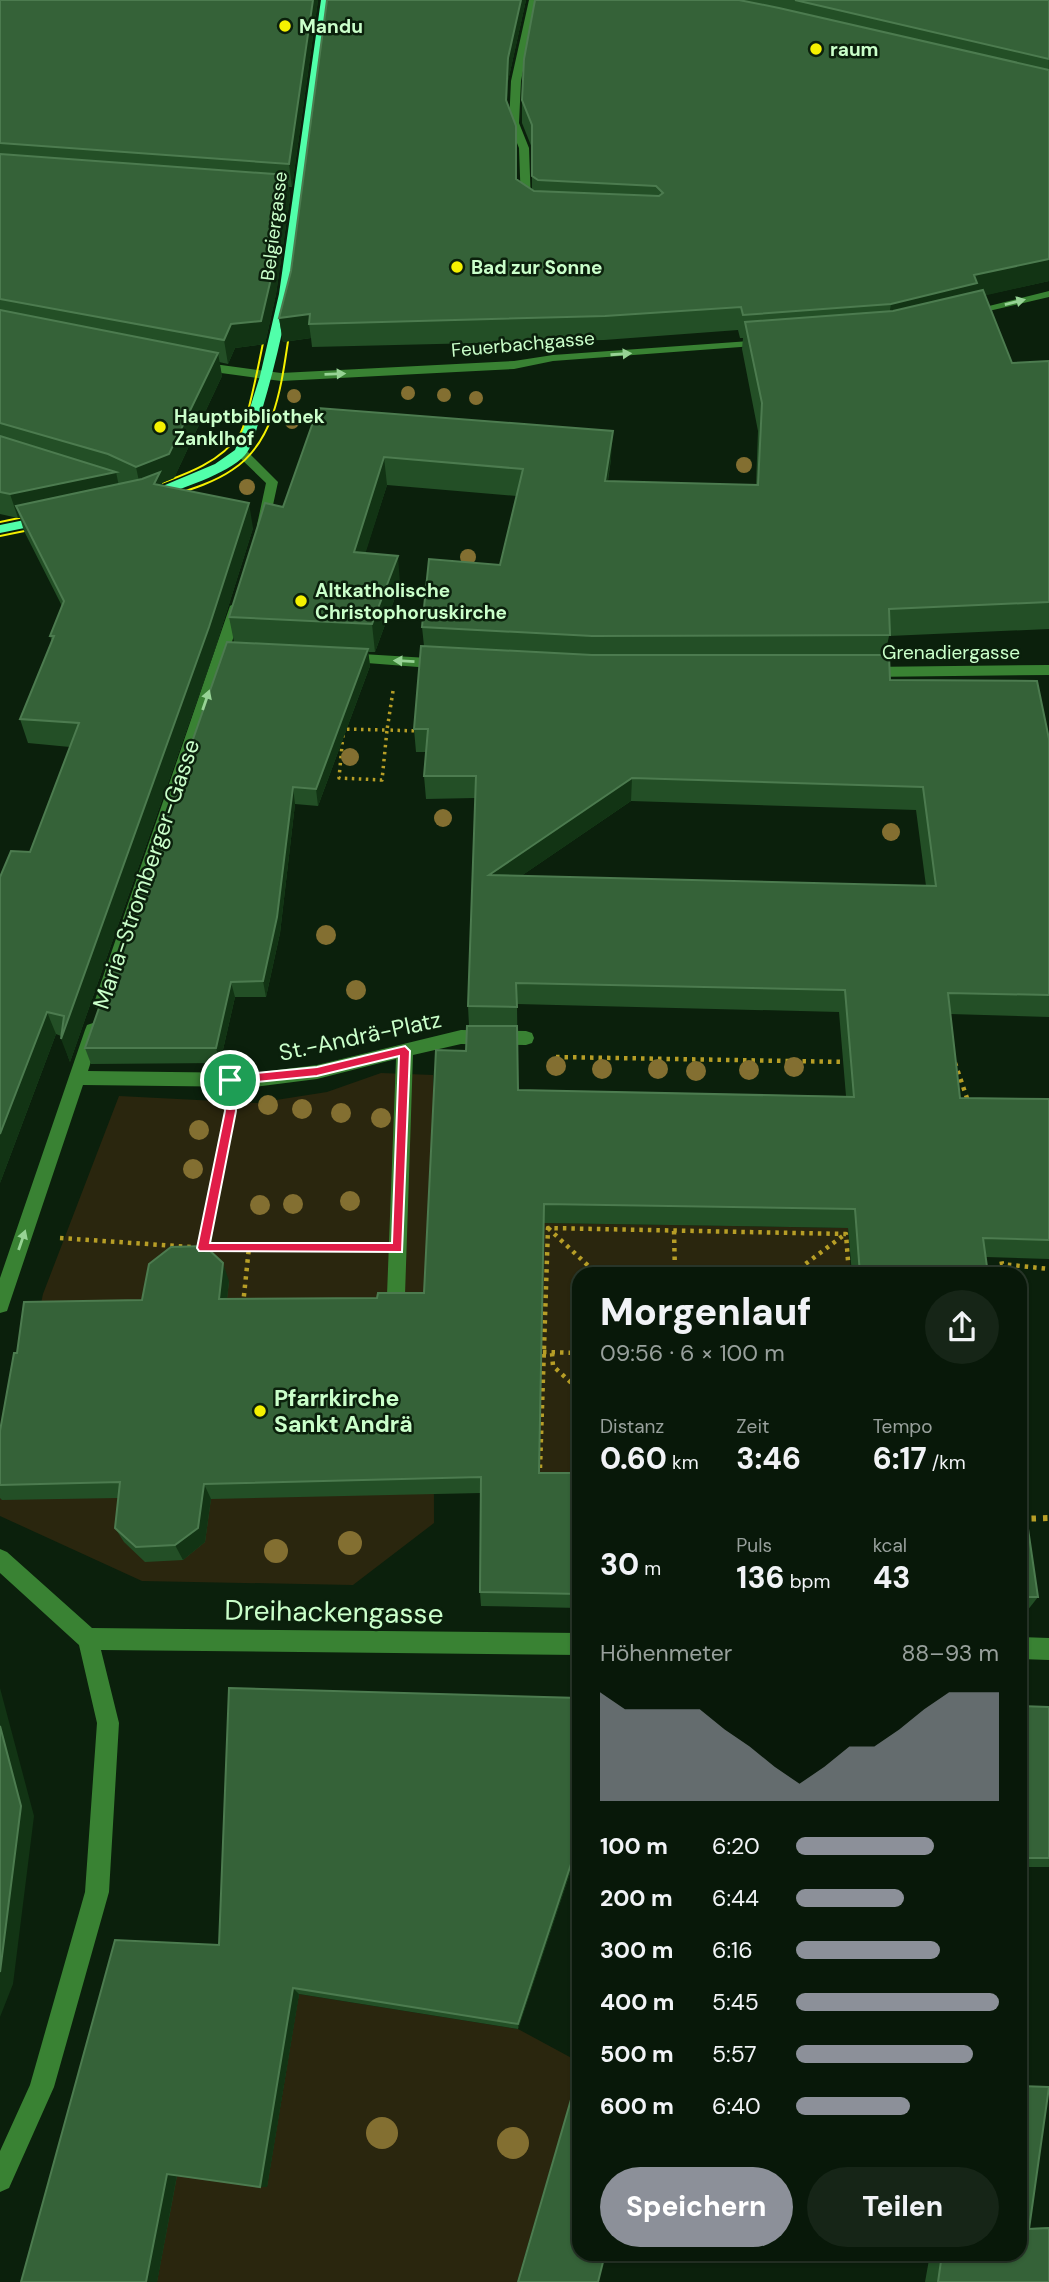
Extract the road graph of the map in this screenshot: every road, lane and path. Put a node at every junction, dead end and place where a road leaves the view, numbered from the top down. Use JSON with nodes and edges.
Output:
{"nodes":[{"id":1,"x":325,"y":0,"type":"edge"},
{"id":2,"x":533,"y":0,"type":"edge"},
{"id":3,"x":534,"y":209,"type":"edge"},
{"id":4,"x":1049,"y":294,"type":"edge"},
{"id":5,"x":960,"y":315,"type":"edge"},
{"id":6,"x":771,"y":342,"type":"edge"},
{"id":7,"x":185,"y":363,"type":"edge"},
{"id":8,"x":266,"y":376,"type":"junction"},
{"id":9,"x":241,"y":452,"type":"junction"},
{"id":10,"x":138,"y":496,"type":"edge"},
{"id":11,"x":62,"y":516,"type":"edge"},
{"id":12,"x":0,"y":529,"type":"edge"},
{"id":13,"x":257,"y":544,"type":"edge"},
{"id":14,"x":240,"y":598,"type":"edge"},
{"id":15,"x":329,"y":657,"type":"edge"},
{"id":16,"x":463,"y":665,"type":"edge"},
{"id":17,"x":1049,"y":670,"type":"edge"},
{"id":18,"x":859,"y":672,"type":"edge"},
{"id":19,"x":386,"y":691,"type":"dead end"},
{"id":20,"x":345,"y":717,"type":"edge"},
{"id":21,"x":334,"y":729,"type":"edge"},
{"id":22,"x":344,"y":729,"type":"junction"},
{"id":23,"x":387,"y":730,"type":"junction"},
{"id":24,"x":418,"y":731,"type":"edge"},
{"id":25,"x":526,"y":1038,"type":"joint"},
{"id":26,"x":405,"y":1051,"type":"junction"},
{"id":27,"x":859,"y":1062,"type":"edge"},
{"id":28,"x":941,"y":1063,"type":"edge"},
{"id":29,"x":78,"y":1078,"type":"junction"},
{"id":30,"x":230,"y":1080,"type":"junction"},
{"id":31,"x":970,"y":1108,"type":"edge"},
{"id":32,"x":548,"y":1228,"type":"junction"},
{"id":33,"x":674,"y":1231,"type":"junction"},
{"id":34,"x":845,"y":1234,"type":"junction"},
{"id":35,"x":56,"y":1238,"type":"dead end"},
{"id":36,"x":249,"y":1247,"type":"junction"},
{"id":37,"x":203,"y":1248,"type":"junction"},
{"id":38,"x":398,"y":1248,"type":"junction"},
{"id":39,"x":999,"y":1251,"type":"edge"},
{"id":40,"x":590,"y":1267,"type":"edge"},
{"id":41,"x":675,"y":1267,"type":"edge"},
{"id":42,"x":801,"y":1267,"type":"edge"},
{"id":43,"x":848,"y":1267,"type":"edge"},
{"id":44,"x":1049,"y":1269,"type":"edge"},
{"id":45,"x":396,"y":1295,"type":"edge"},
{"id":46,"x":0,"y":1305,"type":"edge"},
{"id":47,"x":243,"y":1311,"type":"edge"},
{"id":48,"x":543,"y":1352,"type":"junction"},
{"id":49,"x":552,"y":1353,"type":"junction"},
{"id":50,"x":572,"y":1353,"type":"edge"},
{"id":51,"x":572,"y":1384,"type":"edge"},
{"id":52,"x":540,"y":1482,"type":"edge"},
{"id":53,"x":1049,"y":1518,"type":"edge"},
{"id":54,"x":1027,"y":1519,"type":"edge"},
{"id":55,"x":0,"y":1559,"type":"edge"},
{"id":56,"x":88,"y":1639,"type":"junction"},
{"id":57,"x":572,"y":1644,"type":"edge"},
{"id":58,"x":1027,"y":1648,"type":"edge"},
{"id":59,"x":1049,"y":1649,"type":"edge"},
{"id":60,"x":0,"y":2179,"type":"edge"}],
"edges":[{"from":1,"to":8,"type":"main road","name":"Belgiergasse"},
{"from":2,"to":3,"type":"street"},
{"from":5,"to":4,"type":"street","one_way":true},
{"from":8,"to":6,"type":"street","name":"Feuerbachgasse","one_way":true},
{"from":7,"to":8,"type":"street","name":"Feuerbachgasse"},
{"from":8,"to":9,"type":"main road","name":"Belgiergasse"},
{"from":9,"to":10,"type":"main road"},
{"from":9,"to":13,"type":"street"},
{"from":11,"to":12,"type":"main road"},
{"from":29,"to":14,"type":"street","name":"Maria-Stromberger-Gasse","one_way":true},
{"from":16,"to":15,"type":"street","one_way":true},
{"from":17,"to":18,"type":"street","name":"Grenadiergasse"},
{"from":19,"to":23,"type":"path"},
{"from":20,"to":22,"type":"path"},
{"from":21,"to":22,"type":"path"},
{"from":22,"to":23,"type":"path"},
{"from":22,"to":23,"type":"path"},
{"from":23,"to":24,"type":"path"},
{"from":25,"to":26,"type":"street","name":"St.-Andrä-Platz"},
{"from":25,"to":27,"type":"path"},
{"from":26,"to":30,"type":"street","name":"St.-Andrä-Platz"},
{"from":26,"to":38,"type":"street"},
{"from":28,"to":31,"type":"path"},
{"from":29,"to":30,"type":"street","name":"St.-Andrä-Platz"},
{"from":46,"to":29,"type":"street","name":"Maria-Stromberger-Gasse","one_way":true},
{"from":30,"to":37,"type":"path"},
{"from":32,"to":33,"type":"path"},
{"from":32,"to":40,"type":"path"},
{"from":32,"to":48,"type":"path"},
{"from":33,"to":34,"type":"path"},
{"from":33,"to":41,"type":"path"},
{"from":34,"to":42,"type":"path"},
{"from":34,"to":43,"type":"path"},
{"from":35,"to":37,"type":"path"},
{"from":36,"to":37,"type":"path"},
{"from":36,"to":38,"type":"path"},
{"from":36,"to":47,"type":"path"},
{"from":38,"to":45,"type":"street"},
{"from":39,"to":44,"type":"path"},
{"from":48,"to":49,"type":"path"},
{"from":48,"to":52,"type":"path"},
{"from":49,"to":50,"type":"path"},
{"from":49,"to":51,"type":"path"},
{"from":53,"to":54,"type":"path"},
{"from":55,"to":56,"type":"street"},
{"from":56,"to":57,"type":"street","name":"Dreihackengasse"},
{"from":56,"to":60,"type":"street"},
{"from":58,"to":59,"type":"street"}]}
